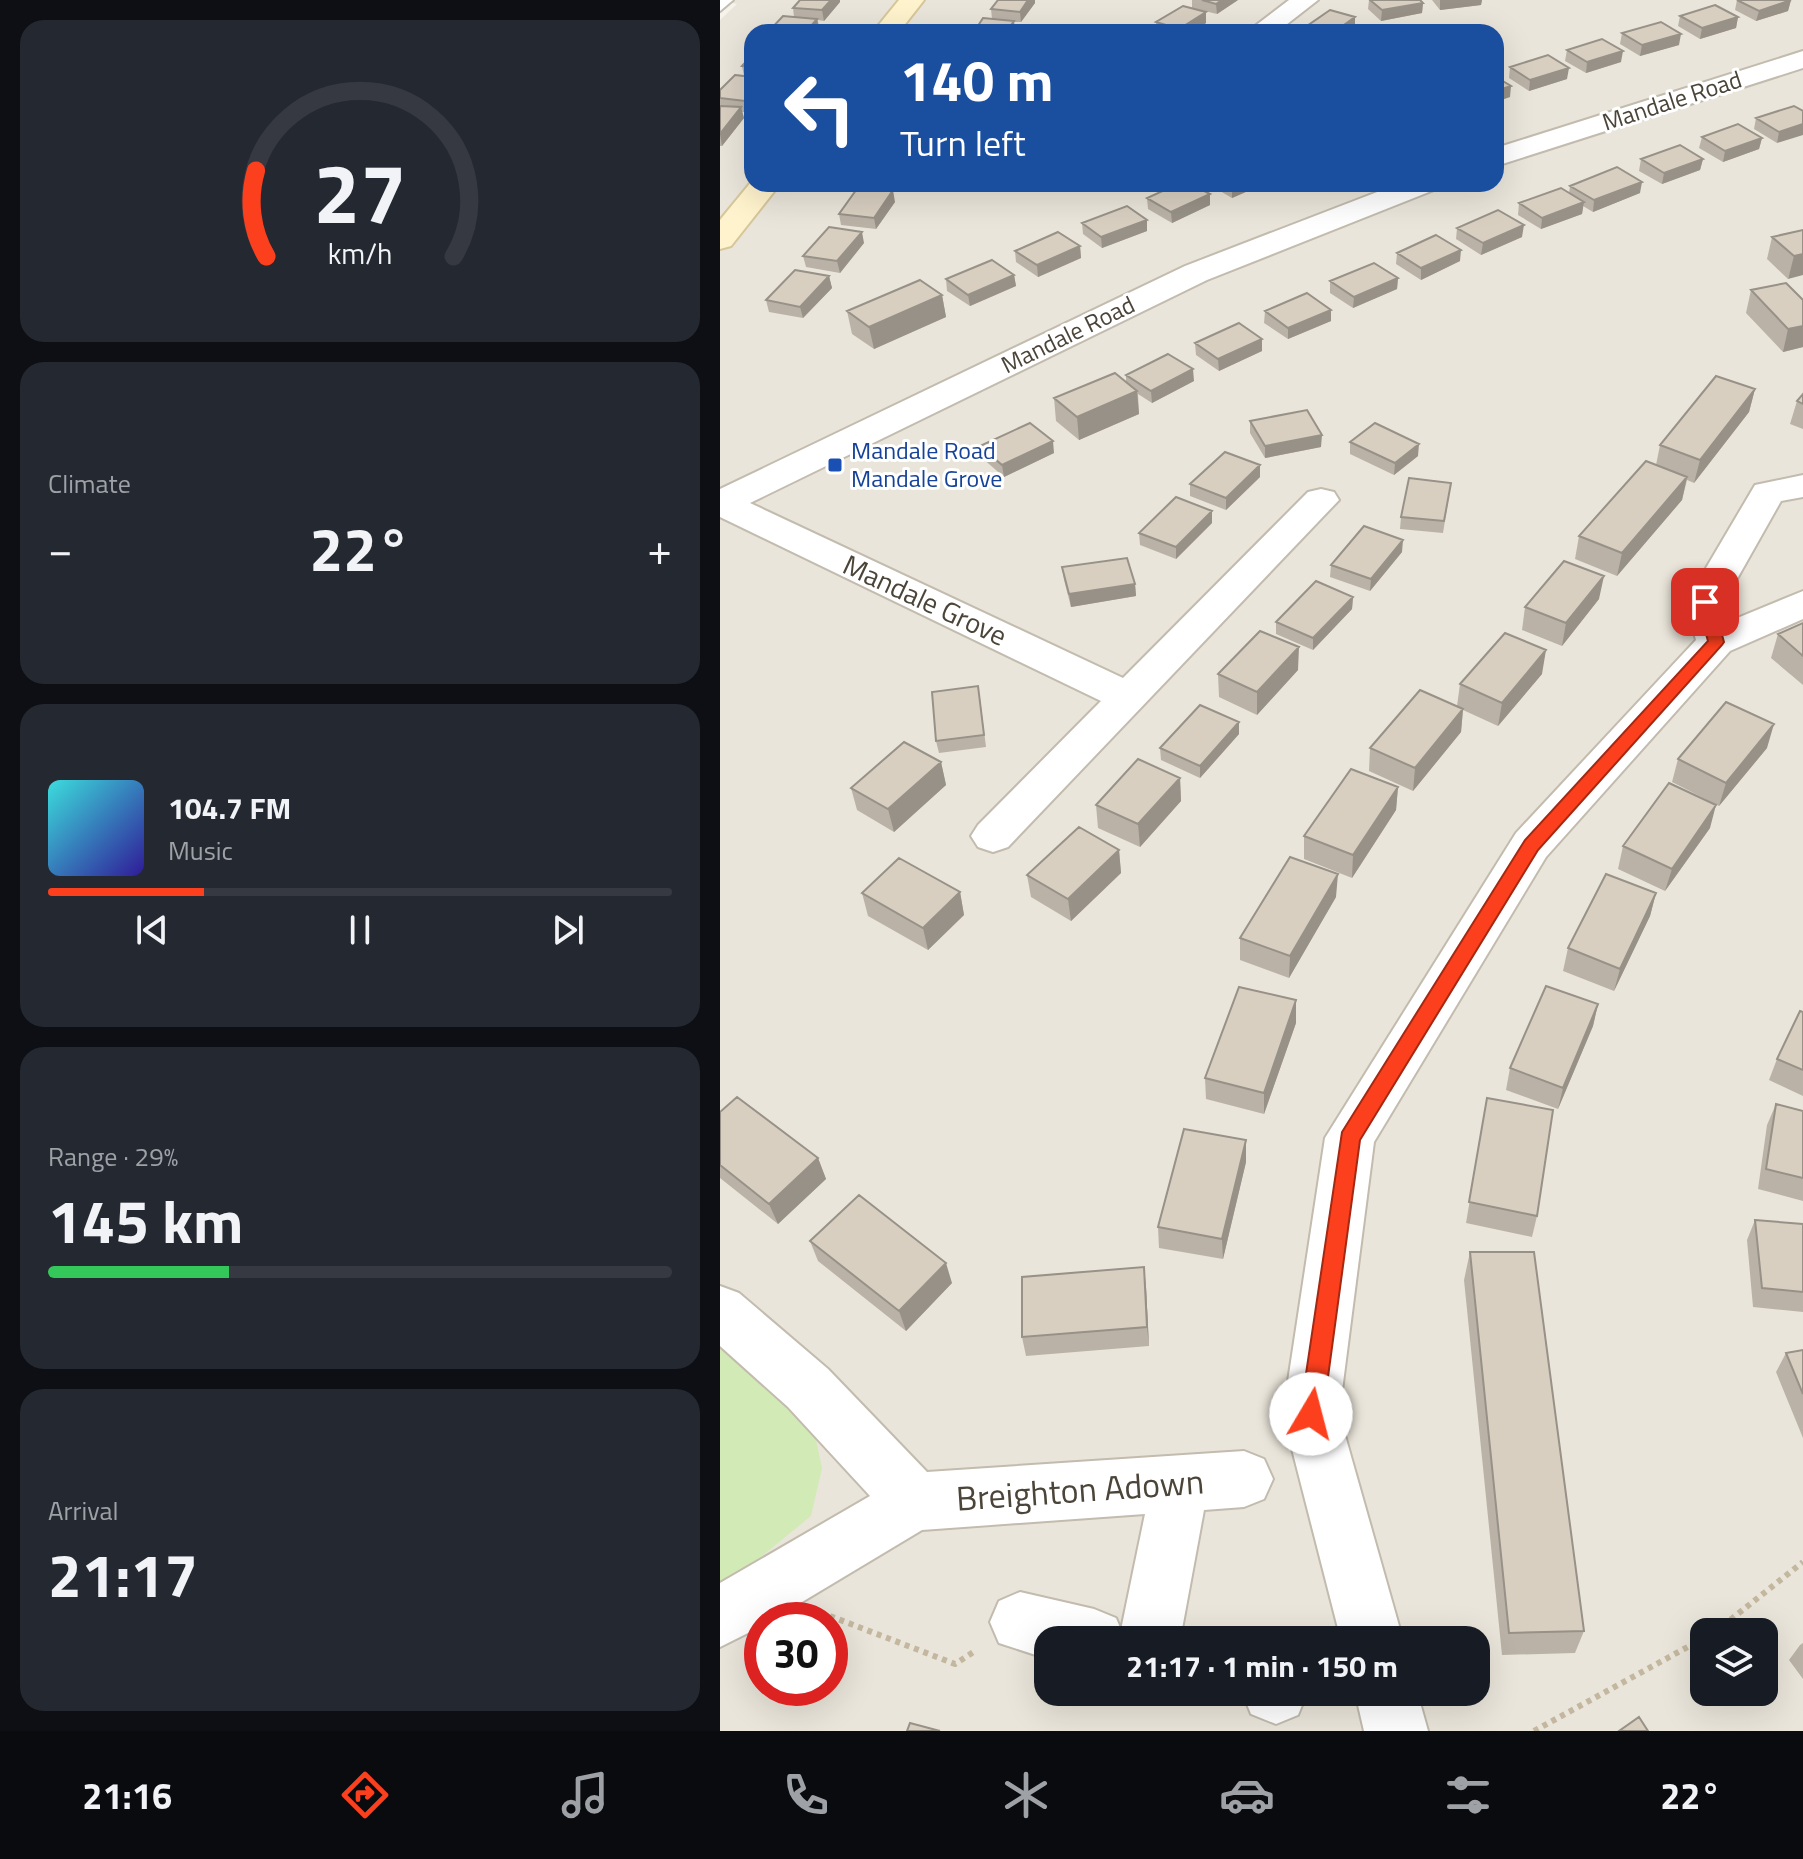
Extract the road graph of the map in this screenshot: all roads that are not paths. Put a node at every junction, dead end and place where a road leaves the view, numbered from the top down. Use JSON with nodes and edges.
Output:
{"nodes":[{"id":1,"x":727,"y":0,"type":"edge"},
{"id":2,"x":912,"y":0,"type":"edge"},
{"id":3,"x":1306,"y":0,"type":"edge"},
{"id":4,"x":720,"y":7,"type":"edge"},
{"id":5,"x":892,"y":24,"type":"edge"},
{"id":6,"x":1272,"y":24,"type":"edge"},
{"id":7,"x":1802,"y":60,"type":"edge"},
{"id":8,"x":1504,"y":154,"type":"edge"},
{"id":9,"x":759,"y":192,"type":"edge"},
{"id":10,"x":1404,"y":192,"type":"edge"},
{"id":11,"x":720,"y":240,"type":"edge"},
{"id":12,"x":1803,"y":486,"type":"edge"},
{"id":13,"x":1321,"y":500,"type":"dead end"},
{"id":14,"x":721,"y":503,"type":"edge"},
{"id":15,"x":1803,"y":604,"type":"edge"},
{"id":16,"x":1716,"y":642,"type":"junction"},
{"id":17,"x":1128,"y":697,"type":"junction"},
{"id":18,"x":993,"y":836,"type":"dead end"},
{"id":19,"x":720,"y":1311,"type":"edge"},
{"id":20,"x":1244,"y":1479,"type":"dead end"},
{"id":21,"x":1180,"y":1483,"type":"junction"},
{"id":22,"x":915,"y":1502,"type":"junction"},
{"id":23,"x":742,"y":1604,"type":"edge"},
{"id":24,"x":1020,"y":1622,"type":"road end"},
{"id":25,"x":1036,"y":1626,"type":"edge"},
{"id":26,"x":1152,"y":1626,"type":"edge"},
{"id":27,"x":1368,"y":1626,"type":"edge"},
{"id":28,"x":1390,"y":1706,"type":"edge"},
{"id":29,"x":1396,"y":1731,"type":"edge"}],
"edges":[{"from":1,"to":4,"type":"lane"},
{"from":2,"to":5,"type":"main road"},
{"from":3,"to":6,"type":"street"},
{"from":7,"to":8,"type":"street","name":"Mandale Road"},
{"from":9,"to":11,"type":"main road"},
{"from":10,"to":14,"type":"street","name":"Mandale Road"},
{"from":12,"to":16,"type":"street"},
{"from":13,"to":17,"type":"street"},
{"from":14,"to":17,"type":"street","name":"Mandale Grove"},
{"from":15,"to":16,"type":"street"},
{"from":16,"to":27,"type":"street"},
{"from":17,"to":18,"type":"street"},
{"from":19,"to":22,"type":"street","name":"Breighton Adown"},
{"from":20,"to":21,"type":"street","name":"Breighton Adown"},
{"from":21,"to":22,"type":"street","name":"Breighton Adown"},
{"from":21,"to":26,"type":"street"},
{"from":22,"to":23,"type":"street","name":"Breighton Adown"},
{"from":24,"to":25,"type":"street"},
{"from":28,"to":29,"type":"street"}]}
